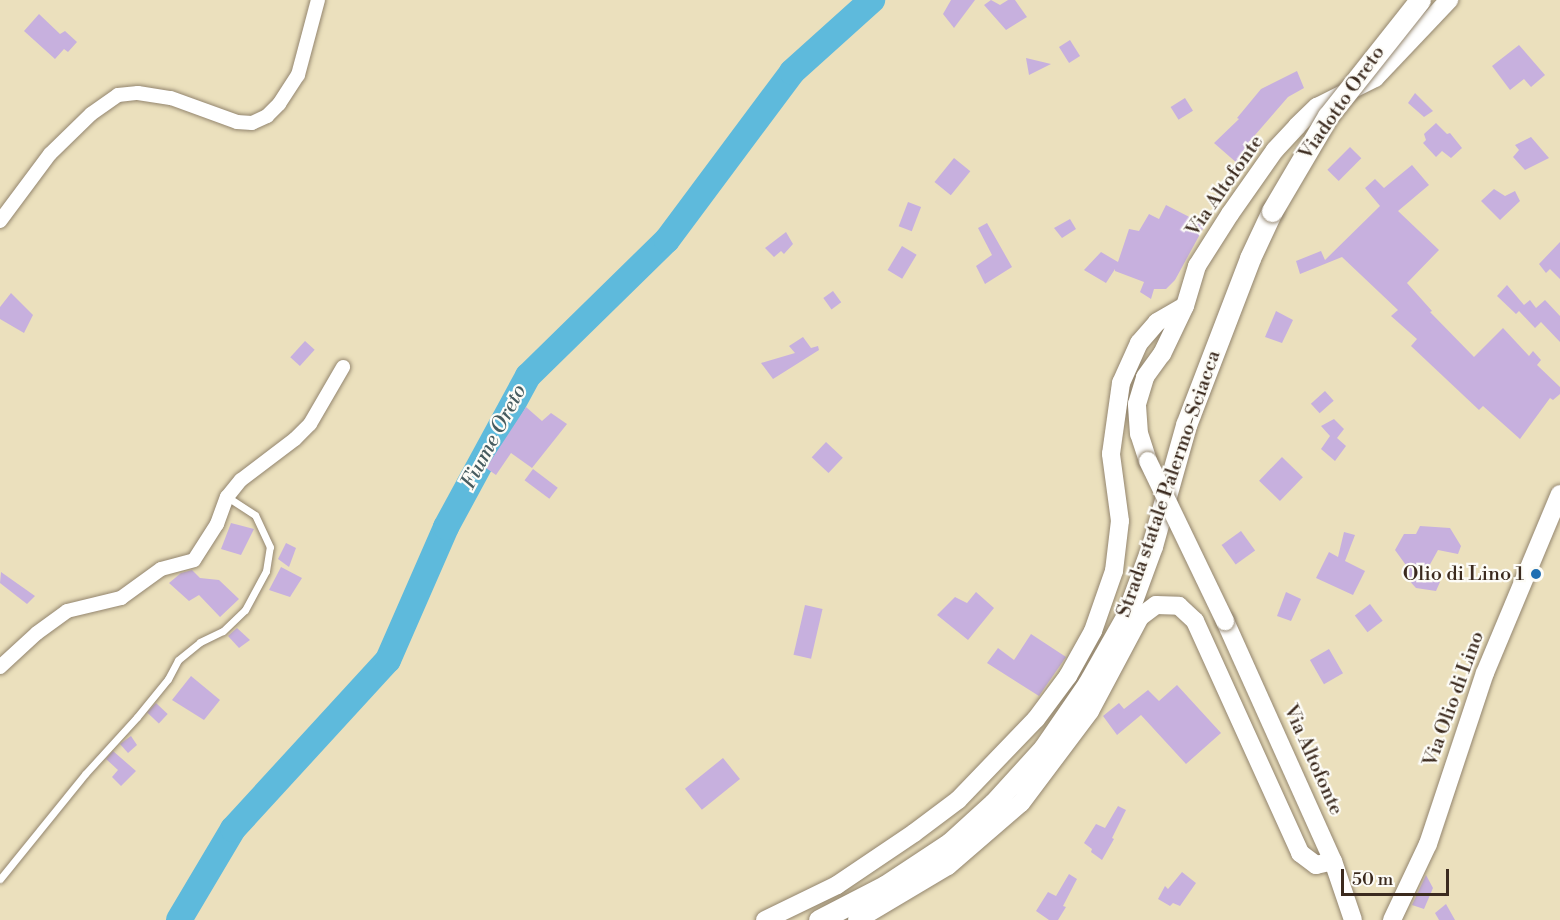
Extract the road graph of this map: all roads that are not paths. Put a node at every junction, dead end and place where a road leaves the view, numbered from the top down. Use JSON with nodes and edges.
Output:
{"nodes":[{"id":1,"x":318,"y":0,"type":"edge"},
{"id":2,"x":1420,"y":0,"type":"edge"},
{"id":3,"x":1449,"y":0,"type":"edge"},
{"id":4,"x":1272,"y":211,"type":"joint"},
{"id":5,"x":0,"y":220,"type":"edge"},
{"id":6,"x":1185,"y":306,"type":"junction"},
{"id":7,"x":343,"y":367,"type":"dead end"},
{"id":8,"x":1560,"y":494,"type":"edge"},
{"id":9,"x":227,"y":497,"type":"junction"},
{"id":10,"x":0,"y":667,"type":"edge"},
{"id":11,"x":1333,"y":861,"type":"junction"},
{"id":12,"x":0,"y":879,"type":"edge"},
{"id":13,"x":765,"y":920,"type":"edge"},
{"id":14,"x":819,"y":920,"type":"edge"},
{"id":15,"x":857,"y":920,"type":"edge"},
{"id":16,"x":1353,"y":920,"type":"edge"},
{"id":17,"x":1392,"y":920,"type":"edge"}],
"edges":[{"from":1,"to":5,"type":"street"},
{"from":2,"to":4,"type":"main road","name":"Viadotto Oreto","bridge":true},
{"from":3,"to":6,"type":"main road","name":"Via Altofonte"},
{"from":4,"to":14,"type":"main road","name":"Strada statale Palermo-Sciacca"},
{"from":6,"to":11,"type":"main road","name":"Via Altofonte","bridge":true},
{"from":6,"to":13,"type":"main road"},
{"from":7,"to":9,"type":"street"},
{"from":8,"to":17,"type":"main road","name":"Via Olio di Lino"},
{"from":9,"to":10,"type":"street"},
{"from":9,"to":12,"type":"lane"},
{"from":11,"to":15,"type":"main road"},
{"from":11,"to":16,"type":"main road","name":"Via Altofonte"}]}
